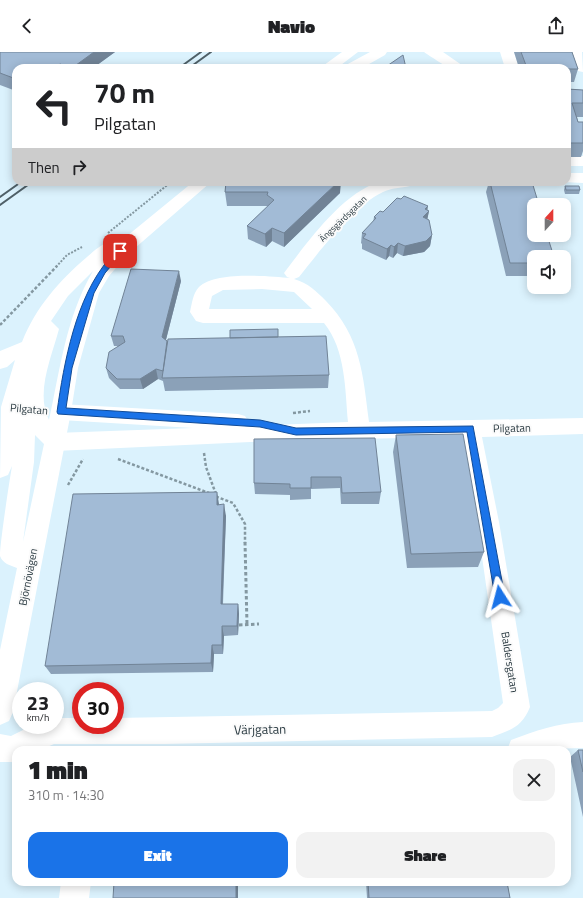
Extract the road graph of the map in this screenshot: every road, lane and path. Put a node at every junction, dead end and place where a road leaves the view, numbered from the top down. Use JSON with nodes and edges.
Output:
{"nodes":[{"id":1,"x":351,"y":52,"type":"edge"},
{"id":2,"x":380,"y":52,"type":"edge"},
{"id":3,"x":508,"y":52,"type":"edge"},
{"id":4,"x":575,"y":52,"type":"edge"},
{"id":5,"x":438,"y":54,"type":"edge"},
{"id":6,"x":333,"y":64,"type":"edge"},
{"id":7,"x":358,"y":64,"type":"edge"},
{"id":8,"x":453,"y":64,"type":"edge"},
{"id":9,"x":511,"y":64,"type":"edge"},
{"id":10,"x":583,"y":68,"type":"edge"},
{"id":11,"x":571,"y":161,"type":"edge"},
{"id":12,"x":583,"y":161,"type":"edge"},
{"id":13,"x":571,"y":178,"type":"edge"},
{"id":14,"x":583,"y":178,"type":"edge"},
{"id":15,"x":183,"y":186,"type":"edge"},
{"id":16,"x":198,"y":186,"type":"edge"},
{"id":17,"x":383,"y":186,"type":"edge"},
{"id":18,"x":293,"y":273,"type":"dead end"},
{"id":19,"x":329,"y":316,"type":"junction"},
{"id":20,"x":41,"y":323,"type":"junction"},
{"id":21,"x":28,"y":347,"type":"junction"},
{"id":22,"x":0,"y":362,"type":"edge"},
{"id":23,"x":62,"y":412,"type":"junction"},
{"id":24,"x":15,"y":424,"type":"edge"},
{"id":25,"x":583,"y":426,"type":"edge"},
{"id":26,"x":470,"y":429,"type":"junction"},
{"id":27,"x":360,"y":431,"type":"junction"},
{"id":28,"x":296,"y":432,"type":"junction"},
{"id":29,"x":55,"y":442,"type":"junction"},
{"id":30,"x":202,"y":447,"type":"dead end"},
{"id":31,"x":118,"y":459,"type":"dead end"},
{"id":32,"x":0,"y":469,"type":"edge"},
{"id":33,"x":217,"y":497,"type":"junction"},
{"id":34,"x":31,"y":562,"type":"junction"},
{"id":35,"x":259,"y":624,"type":"dead end"},
{"id":36,"x":239,"y":625,"type":"edge"},
{"id":37,"x":247,"y":625,"type":"junction"},
{"id":38,"x":517,"y":707,"type":"joint"},
{"id":39,"x":1,"y":708,"type":"edge"},
{"id":40,"x":583,"y":735,"type":"edge"},
{"id":41,"x":20,"y":746,"type":"edge"},
{"id":42,"x":533,"y":746,"type":"edge"},
{"id":43,"x":0,"y":748,"type":"edge"},
{"id":44,"x":12,"y":750,"type":"edge"},
{"id":45,"x":76,"y":886,"type":"edge"},
{"id":46,"x":74,"y":898,"type":"edge"}],
"edges":[{"from":1,"to":6,"type":"street"},
{"from":2,"to":7,"type":"street"},
{"from":3,"to":9,"type":"street"},
{"from":4,"to":10,"type":"street"},
{"from":5,"to":8,"type":"street"},
{"from":11,"to":12,"type":"street"},
{"from":13,"to":14,"type":"street"},
{"from":15,"to":20,"type":"street"},
{"from":16,"to":23,"type":"street","name":"Björnövägen"},
{"from":17,"to":18,"type":"street","name":"Ängsgärdsgatan"},
{"from":19,"to":19,"type":"street"},
{"from":19,"to":27,"type":"street"},
{"from":20,"to":21,"type":"street"},
{"from":20,"to":24,"type":"street"},
{"from":21,"to":22,"type":"street"},
{"from":21,"to":24,"type":"street"},
{"from":23,"to":24,"type":"street"},
{"from":23,"to":28,"type":"street","name":"Pilgatan"},
{"from":23,"to":29,"type":"street","name":"Björnövägen"},
{"from":24,"to":29,"type":"street","name":"Pilgatan"},
{"from":24,"to":32,"type":"street"},
{"from":24,"to":34,"type":"street"},
{"from":25,"to":26,"type":"street","name":"Pilgatan"},
{"from":26,"to":27,"type":"street","name":"Pilgatan"},
{"from":26,"to":38,"type":"street","name":"Baldersgatan"},
{"from":27,"to":28,"type":"street","name":"Pilgatan"},
{"from":28,"to":29,"type":"street","name":"Pilgatan"},
{"from":29,"to":34,"type":"street","name":"Björnövägen"},
{"from":30,"to":33,"type":"path"},
{"from":31,"to":33,"type":"path"},
{"from":33,"to":37,"type":"path"},
{"from":34,"to":39,"type":"street","name":"Björnövägen"},
{"from":35,"to":37,"type":"path"},
{"from":36,"to":37,"type":"path"},
{"from":38,"to":41,"type":"street","name":"Värjgatan"},
{"from":40,"to":42,"type":"street"},
{"from":43,"to":44,"type":"street","name":"Värjgatan"},
{"from":45,"to":46,"type":"street"}]}
